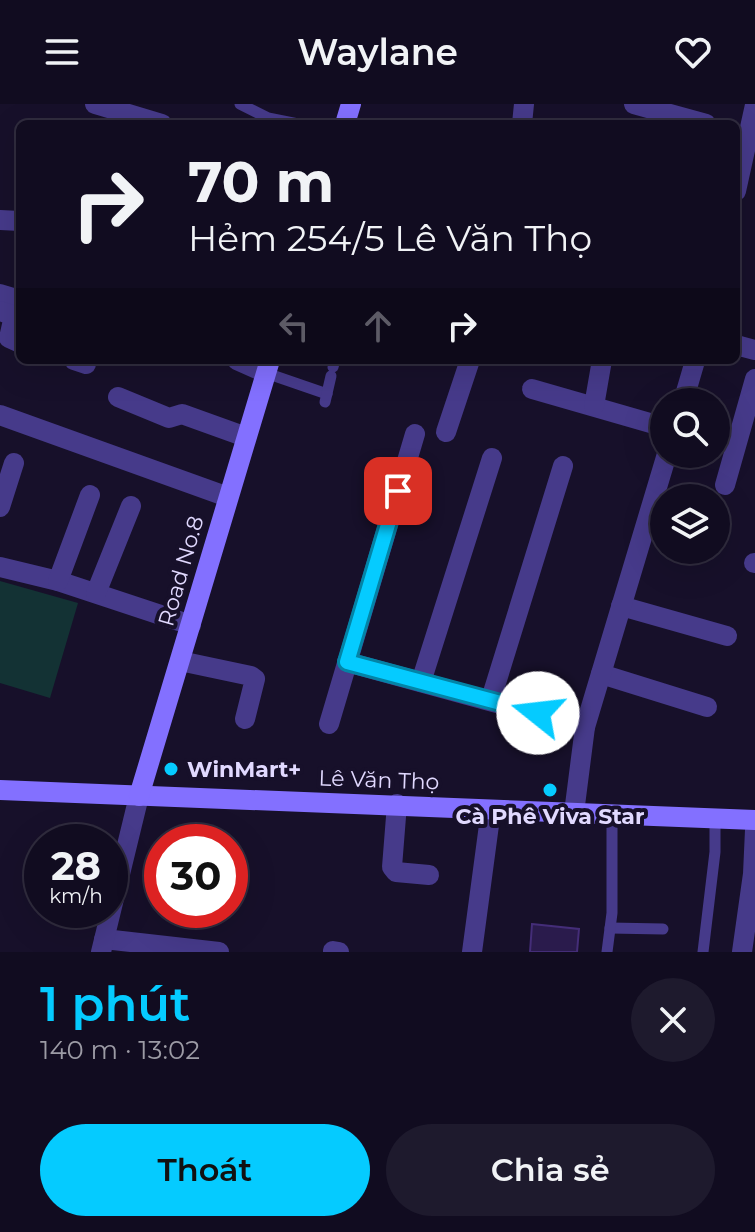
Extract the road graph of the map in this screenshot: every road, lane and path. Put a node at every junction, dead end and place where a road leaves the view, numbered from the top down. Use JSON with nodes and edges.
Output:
{"nodes":[{"id":1,"x":95,"y":104,"type":"edge"},
{"id":2,"x":240,"y":104,"type":"edge"},
{"id":3,"x":636,"y":104,"type":"edge"},
{"id":4,"x":755,"y":105,"type":"edge"},
{"id":5,"x":149,"y":120,"type":"edge"},
{"id":6,"x":278,"y":120,"type":"edge"},
{"id":7,"x":689,"y":120,"type":"edge"},
{"id":8,"x":746,"y":135,"type":"edge"},
{"id":9,"x":740,"y":169,"type":"edge"},
{"id":10,"x":0,"y":311,"type":"edge"},
{"id":11,"x":16,"y":341,"type":"edge"},
{"id":12,"x":469,"y":364,"type":"edge"},
{"id":13,"x":601,"y":364,"type":"edge"},
{"id":14,"x":694,"y":364,"type":"edge"},
{"id":15,"x":268,"y":367,"type":"edge"},
{"id":16,"x":333,"y":368,"type":"edge"},
{"id":17,"x":755,"y":379,"type":"edge"},
{"id":18,"x":687,"y":388,"type":"edge"},
{"id":19,"x":532,"y":389,"type":"dead end"},
{"id":20,"x":118,"y":397,"type":"dead end"},
{"id":21,"x":594,"y":406,"type":"junction"},
{"id":22,"x":0,"y":415,"type":"edge"},
{"id":23,"x":650,"y":423,"type":"edge"},
{"id":24,"x":446,"y":432,"type":"dead end"},
{"id":25,"x":415,"y":434,"type":"dead end"},
{"id":26,"x":246,"y":437,"type":"junction"},
{"id":27,"x":492,"y":458,"type":"dead end"},
{"id":28,"x":14,"y":463,"type":"dead end"},
{"id":29,"x":563,"y":466,"type":"dead end"},
{"id":30,"x":663,"y":468,"type":"edge"},
{"id":31,"x":725,"y":484,"type":"edge"},
{"id":32,"x":90,"y":495,"type":"dead end"},
{"id":33,"x":228,"y":497,"type":"junction"},
{"id":34,"x":131,"y":506,"type":"dead end"},
{"id":35,"x":0,"y":507,"type":"edge"},
{"id":36,"x":0,"y":567,"type":"edge"},
{"id":37,"x":58,"y":581,"type":"junction"},
{"id":38,"x":96,"y":593,"type":"junction"},
{"id":39,"x":621,"y":606,"type":"junction"},
{"id":40,"x":191,"y":625,"type":"junction"},
{"id":41,"x":727,"y":636,"type":"dead end"},
{"id":42,"x":180,"y":661,"type":"junction"},
{"id":43,"x":347,"y":662,"type":"junction"},
{"id":44,"x":601,"y":674,"type":"junction"},
{"id":45,"x":421,"y":682,"type":"junction"},
{"id":46,"x":491,"y":699,"type":"junction"},
{"id":47,"x":707,"y":707,"type":"dead end"},
{"id":48,"x":245,"y":719,"type":"dead end"},
{"id":49,"x":329,"y":724,"type":"dead end"},
{"id":50,"x":585,"y":727,"type":"junction"},
{"id":51,"x":0,"y":790,"type":"edge"},
{"id":52,"x":139,"y":796,"type":"junction"},
{"id":53,"x":397,"y":804,"type":"junction"},
{"id":54,"x":491,"y":810,"type":"junction"},
{"id":55,"x":574,"y":813,"type":"junction"},
{"id":56,"x":612,"y":815,"type":"junction"},
{"id":57,"x":715,"y":819,"type":"junction"},
{"id":58,"x":755,"y":820,"type":"edge"},
{"id":59,"x":755,"y":830,"type":"edge"},
{"id":60,"x":429,"y":875,"type":"dead end"},
{"id":61,"x":610,"y":928,"type":"junction"},
{"id":62,"x":663,"y":929,"type":"dead end"},
{"id":63,"x":103,"y":945,"type":"edge"},
{"id":64,"x":333,"y":951,"type":"edge"},
{"id":65,"x":219,"y":952,"type":"edge"},
{"id":66,"x":339,"y":952,"type":"edge"},
{"id":67,"x":472,"y":952,"type":"edge"},
{"id":68,"x":607,"y":952,"type":"edge"},
{"id":69,"x":703,"y":952,"type":"edge"},
{"id":70,"x":742,"y":952,"type":"edge"}],
"edges":[{"from":1,"to":5,"type":"street"},
{"from":2,"to":6,"type":"lane"},
{"from":3,"to":7,"type":"street"},
{"from":4,"to":8,"type":"street"},
{"from":8,"to":9,"type":"street"},
{"from":10,"to":11,"type":"street"},
{"from":12,"to":24,"type":"street"},
{"from":13,"to":21,"type":"street"},
{"from":14,"to":18,"type":"street"},
{"from":15,"to":16,"type":"lane"},
{"from":15,"to":26,"type":"main road","name":"Road No.8"},
{"from":17,"to":31,"type":"street"},
{"from":19,"to":21,"type":"street"},
{"from":20,"to":26,"type":"street"},
{"from":21,"to":23,"type":"street"},
{"from":22,"to":33,"type":"street"},
{"from":25,"to":43,"type":"street"},
{"from":26,"to":33,"type":"main road","name":"Road No.8"},
{"from":27,"to":45,"type":"street"},
{"from":28,"to":35,"type":"street"},
{"from":29,"to":46,"type":"street"},
{"from":30,"to":39,"type":"street"},
{"from":32,"to":37,"type":"street"},
{"from":33,"to":40,"type":"main road","name":"Road No.8"},
{"from":34,"to":38,"type":"street"},
{"from":36,"to":37,"type":"street"},
{"from":37,"to":38,"type":"street"},
{"from":38,"to":40,"type":"street"},
{"from":39,"to":41,"type":"street"},
{"from":39,"to":44,"type":"street"},
{"from":40,"to":42,"type":"main road","name":"Road No.8"},
{"from":42,"to":48,"type":"street"},
{"from":42,"to":52,"type":"main road","name":"Road No.8"},
{"from":43,"to":45,"type":"street"},
{"from":43,"to":49,"type":"street"},
{"from":44,"to":47,"type":"street"},
{"from":44,"to":50,"type":"street"},
{"from":45,"to":46,"type":"street"},
{"from":46,"to":50,"type":"street"},
{"from":50,"to":55,"type":"street"},
{"from":51,"to":52,"type":"main road","name":"Lê Văn Thọ"},
{"from":52,"to":53,"type":"main road","name":"Lê Văn Thọ"},
{"from":52,"to":63,"type":"street"},
{"from":53,"to":54,"type":"main road","name":"Lê Văn Thọ"},
{"from":53,"to":60,"type":"street"},
{"from":54,"to":55,"type":"main road","name":"Lê Văn Thọ"},
{"from":54,"to":67,"type":"street"},
{"from":55,"to":56,"type":"main road","name":"Lê Văn Thọ"},
{"from":56,"to":57,"type":"main road","name":"Lê Văn Thọ"},
{"from":56,"to":61,"type":"lane"},
{"from":57,"to":58,"type":"main road","name":"Lê Văn Thọ"},
{"from":57,"to":69,"type":"lane"},
{"from":59,"to":70,"type":"street"},
{"from":61,"to":62,"type":"lane"},
{"from":61,"to":68,"type":"lane"},
{"from":63,"to":65,"type":"street"},
{"from":64,"to":66,"type":"street"}]}
